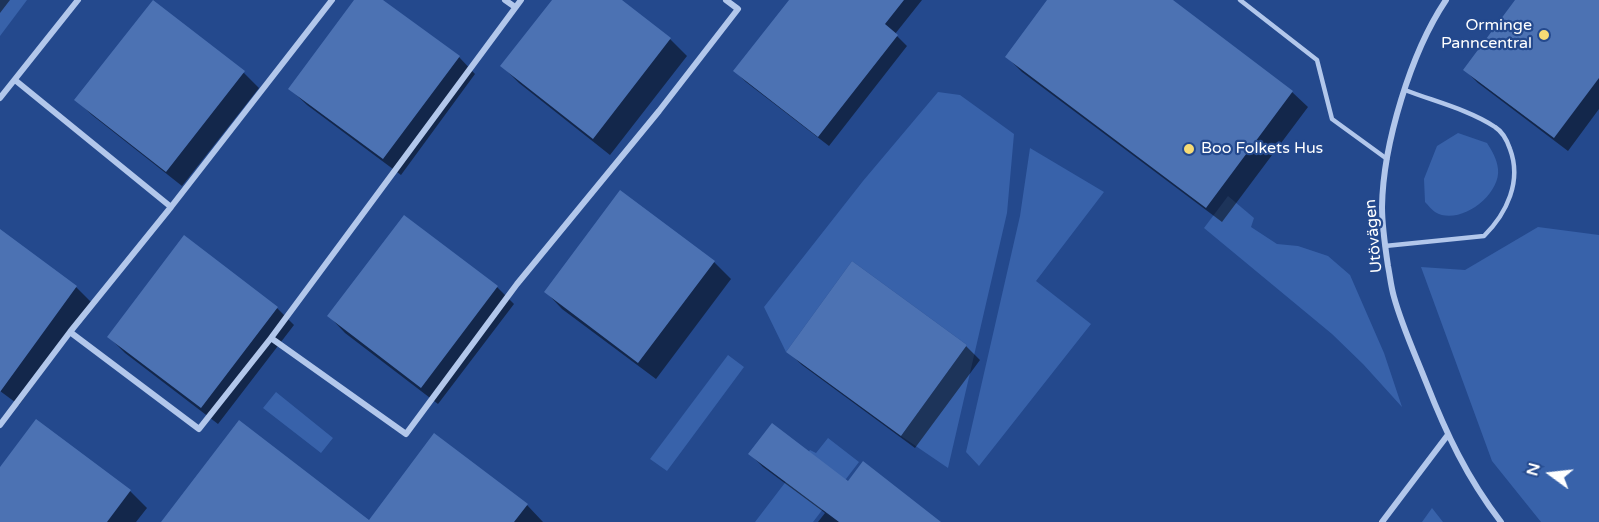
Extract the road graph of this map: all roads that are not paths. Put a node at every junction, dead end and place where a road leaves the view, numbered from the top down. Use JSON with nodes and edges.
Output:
{"nodes":[{"id":1,"x":78,"y":0,"type":"edge"},
{"id":2,"x":332,"y":0,"type":"edge"},
{"id":3,"x":505,"y":0,"type":"edge"},
{"id":4,"x":521,"y":0,"type":"edge"},
{"id":5,"x":726,"y":0,"type":"edge"},
{"id":6,"x":1240,"y":0,"type":"edge"},
{"id":7,"x":1446,"y":0,"type":"edge"},
{"id":8,"x":515,"y":7,"type":"junction"},
{"id":9,"x":15,"y":80,"type":"junction"},
{"id":10,"x":1406,"y":90,"type":"junction"},
{"id":11,"x":0,"y":98,"type":"edge"},
{"id":12,"x":1387,"y":159,"type":"junction"},
{"id":13,"x":171,"y":207,"type":"junction"},
{"id":14,"x":1385,"y":246,"type":"junction"},
{"id":15,"x":70,"y":332,"type":"junction"},
{"id":16,"x":271,"y":338,"type":"junction"},
{"id":17,"x":0,"y":425,"type":"edge"},
{"id":18,"x":1447,"y":436,"type":"junction"},
{"id":19,"x":1382,"y":522,"type":"edge"},
{"id":20,"x":1501,"y":522,"type":"edge"}],
"edges":[{"from":1,"to":9,"type":"street"},
{"from":2,"to":13,"type":"street"},
{"from":3,"to":8,"type":"street"},
{"from":4,"to":8,"type":"street"},
{"from":5,"to":16,"type":"street"},
{"from":6,"to":12,"type":"lane"},
{"from":7,"to":10,"type":"street","name":"Utövägen"},
{"from":8,"to":16,"type":"street"},
{"from":9,"to":11,"type":"street"},
{"from":9,"to":13,"type":"street"},
{"from":10,"to":12,"type":"street","name":"Utövägen"},
{"from":10,"to":14,"type":"lane"},
{"from":12,"to":14,"type":"street","name":"Utövägen"},
{"from":13,"to":15,"type":"street"},
{"from":14,"to":18,"type":"street","name":"Utövägen"},
{"from":15,"to":16,"type":"street"},
{"from":15,"to":17,"type":"street"},
{"from":18,"to":19,"type":"street"},
{"from":18,"to":20,"type":"street","name":"Utövägen"}]}
